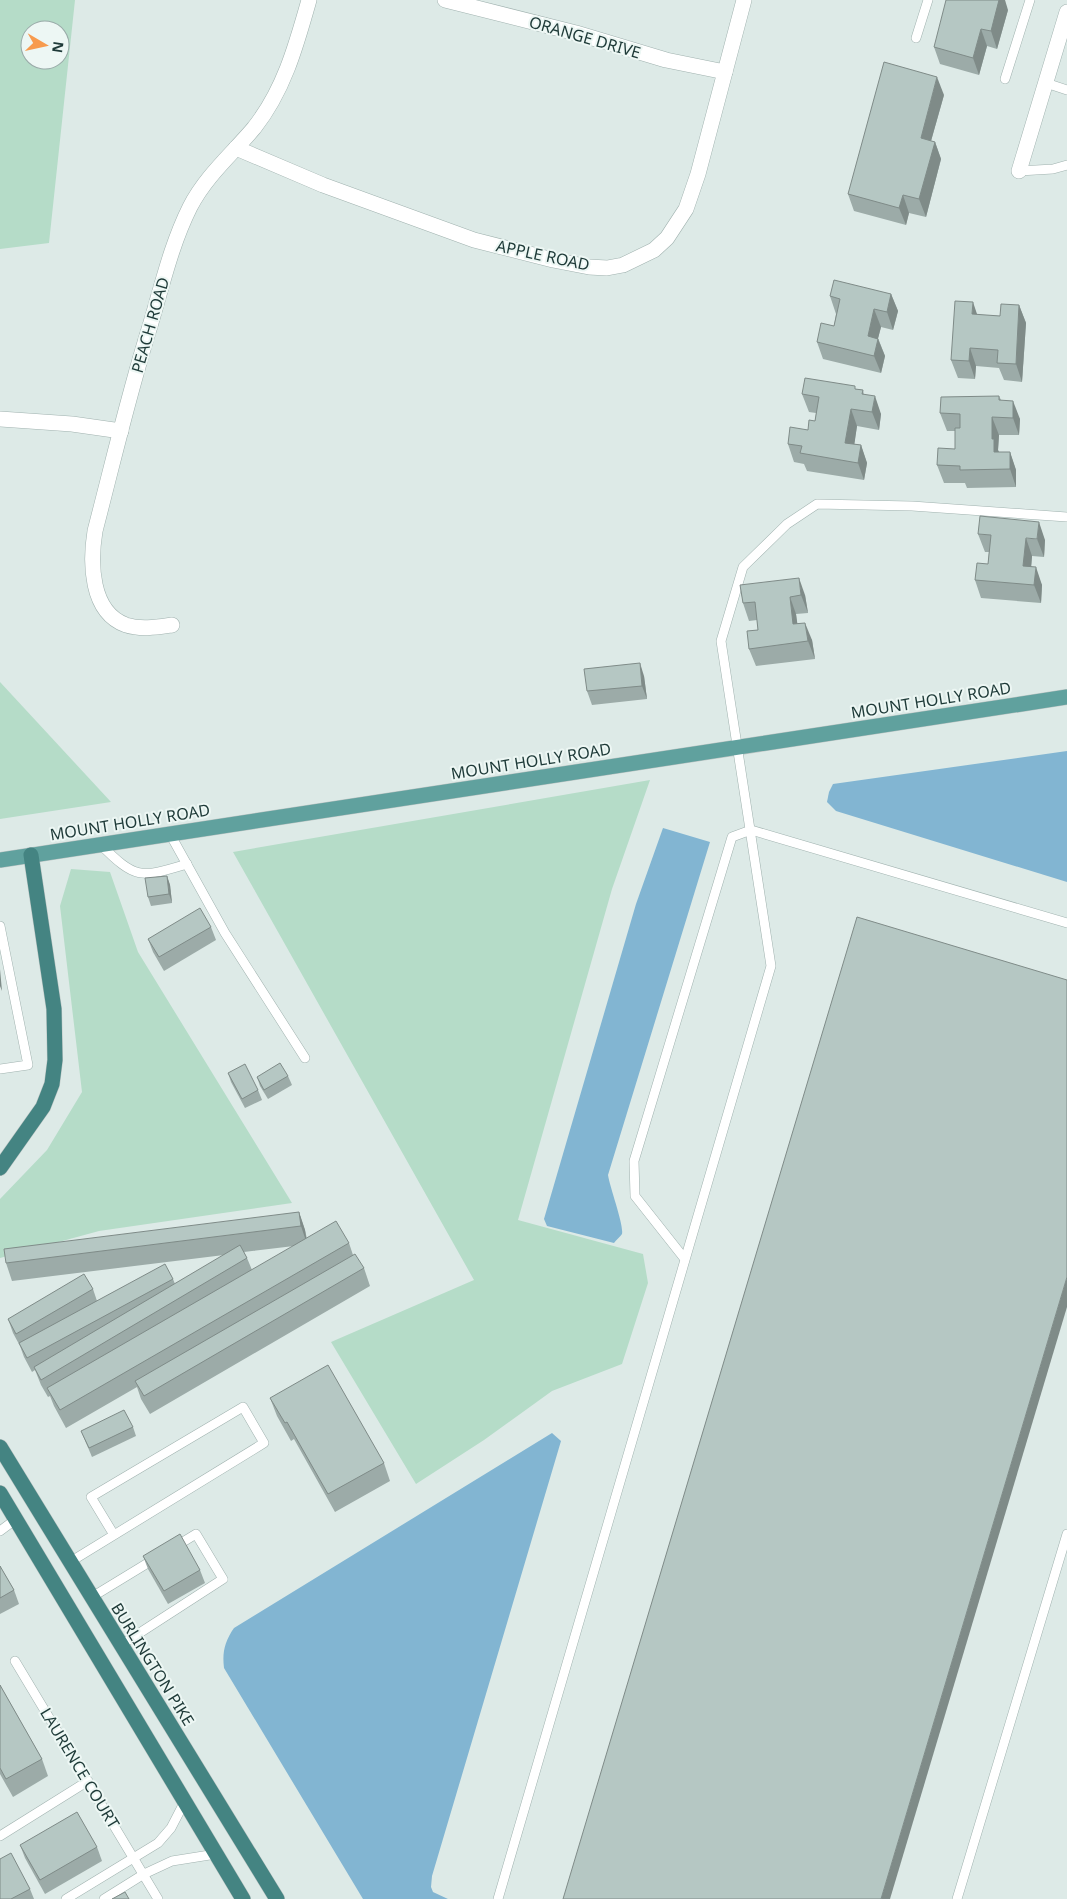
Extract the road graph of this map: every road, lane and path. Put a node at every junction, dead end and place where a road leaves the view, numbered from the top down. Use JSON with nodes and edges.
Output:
{"nodes":[{"id":1,"x":309,"y":0,"type":"edge"},
{"id":2,"x":446,"y":0,"type":"edge"},
{"id":3,"x":744,"y":0,"type":"edge"},
{"id":4,"x":928,"y":0,"type":"edge"},
{"id":5,"x":1030,"y":0,"type":"edge"},
{"id":6,"x":1067,"y":12,"type":"edge"},
{"id":7,"x":916,"y":38,"type":"dead end"},
{"id":8,"x":725,"y":72,"type":"junction"},
{"id":9,"x":1005,"y":78,"type":"dead end"},
{"id":10,"x":1046,"y":83,"type":"junction"},
{"id":11,"x":1067,"y":90,"type":"edge"},
{"id":12,"x":236,"y":148,"type":"junction"},
{"id":13,"x":1067,"y":165,"type":"edge"},
{"id":14,"x":1020,"y":171,"type":"joint"},
{"id":15,"x":0,"y":419,"type":"edge"},
{"id":16,"x":121,"y":431,"type":"junction"},
{"id":17,"x":1067,"y":517,"type":"edge"},
{"id":18,"x":172,"y":625,"type":"dead end"},
{"id":19,"x":1067,"y":697,"type":"edge"},
{"id":20,"x":737,"y":748,"type":"junction"},
{"id":21,"x":751,"y":830,"type":"junction"},
{"id":22,"x":170,"y":834,"type":"junction"},
{"id":23,"x":100,"y":844,"type":"junction"},
{"id":24,"x":30,"y":855,"type":"junction"},
{"id":25,"x":0,"y":860,"type":"edge"},
{"id":26,"x":187,"y":864,"type":"junction"},
{"id":27,"x":1067,"y":923,"type":"edge"},
{"id":28,"x":0,"y":926,"type":"edge"},
{"id":29,"x":304,"y":1058,"type":"dead end"},
{"id":30,"x":0,"y":1069,"type":"edge"},
{"id":31,"x":0,"y":1168,"type":"edge"},
{"id":32,"x":684,"y":1258,"type":"junction"},
{"id":33,"x":0,"y":1447,"type":"edge"},
{"id":34,"x":0,"y":1493,"type":"edge"},
{"id":35,"x":16,"y":1519,"type":"junction"},
{"id":36,"x":0,"y":1531,"type":"edge"},
{"id":37,"x":1067,"y":1534,"type":"edge"},
{"id":38,"x":114,"y":1535,"type":"junction"},
{"id":39,"x":70,"y":1562,"type":"junction"},
{"id":40,"x":92,"y":1597,"type":"junction"},
{"id":41,"x":121,"y":1645,"type":"junction"},
{"id":42,"x":15,"y":1661,"type":"dead end"},
{"id":43,"x":88,"y":1781,"type":"junction"},
{"id":44,"x":185,"y":1801,"type":"junction"},
{"id":45,"x":1,"y":1833,"type":"edge"},
{"id":46,"x":216,"y":1854,"type":"junction"},
{"id":47,"x":134,"y":1858,"type":"junction"},
{"id":48,"x":144,"y":1874,"type":"junction"},
{"id":49,"x":66,"y":1899,"type":"edge"},
{"id":50,"x":104,"y":1899,"type":"edge"},
{"id":51,"x":158,"y":1899,"type":"edge"},
{"id":52,"x":244,"y":1899,"type":"edge"},
{"id":53,"x":277,"y":1899,"type":"edge"},
{"id":54,"x":498,"y":1899,"type":"edge"},
{"id":55,"x":957,"y":1899,"type":"edge"}],
"edges":[{"from":1,"to":12,"type":"street","name":"PEACH ROAD"},
{"from":2,"to":8,"type":"street","name":"ORANGE DRIVE"},
{"from":3,"to":8,"type":"street","name":"APPLE ROAD"},
{"from":4,"to":7,"type":"lane"},
{"from":5,"to":9,"type":"lane"},
{"from":6,"to":10,"type":"street"},
{"from":8,"to":12,"type":"street","name":"APPLE ROAD"},
{"from":10,"to":11,"type":"lane"},
{"from":10,"to":14,"type":"street"},
{"from":12,"to":16,"type":"street","name":"PEACH ROAD"},
{"from":13,"to":14,"type":"lane"},
{"from":15,"to":16,"type":"street"},
{"from":16,"to":18,"type":"street","name":"PEACH ROAD"},
{"from":17,"to":20,"type":"lane"},
{"from":19,"to":20,"type":"main road","name":"MOUNT HOLLY ROAD"},
{"from":20,"to":21,"type":"lane"},
{"from":20,"to":22,"type":"main road","name":"MOUNT HOLLY ROAD"},
{"from":21,"to":27,"type":"lane"},
{"from":21,"to":32,"type":"lane"},
{"from":21,"to":32,"type":"lane"},
{"from":22,"to":23,"type":"main road","name":"MOUNT HOLLY ROAD"},
{"from":22,"to":26,"type":"lane"},
{"from":23,"to":24,"type":"main road","name":"MOUNT HOLLY ROAD"},
{"from":23,"to":26,"type":"lane"},
{"from":24,"to":25,"type":"main road","name":"MOUNT HOLLY ROAD"},
{"from":24,"to":31,"type":"highway"},
{"from":26,"to":29,"type":"lane"},
{"from":28,"to":30,"type":"lane"},
{"from":32,"to":54,"type":"lane"},
{"from":33,"to":39,"type":"highway","name":"BURLINGTON PIKE"},
{"from":34,"to":35,"type":"highway"},
{"from":35,"to":36,"type":"lane"},
{"from":35,"to":44,"type":"highway"},
{"from":37,"to":55,"type":"lane"},
{"from":38,"to":38,"type":"lane"},
{"from":38,"to":39,"type":"lane"},
{"from":39,"to":40,"type":"highway","name":"BURLINGTON PIKE"},
{"from":40,"to":41,"type":"highway","name":"BURLINGTON PIKE"},
{"from":40,"to":41,"type":"lane"},
{"from":41,"to":53,"type":"highway","name":"BURLINGTON PIKE"},
{"from":42,"to":43,"type":"lane","name":"LAURENCE COURT"},
{"from":43,"to":45,"type":"lane"},
{"from":43,"to":47,"type":"lane","name":"LAURENCE COURT"},
{"from":44,"to":46,"type":"highway"},
{"from":44,"to":47,"type":"lane"},
{"from":46,"to":48,"type":"lane"},
{"from":46,"to":52,"type":"highway"},
{"from":47,"to":48,"type":"lane","name":"LAURENCE COURT"},
{"from":47,"to":49,"type":"lane"},
{"from":48,"to":50,"type":"lane"},
{"from":48,"to":51,"type":"lane","name":"LAURENCE COURT"}]}
